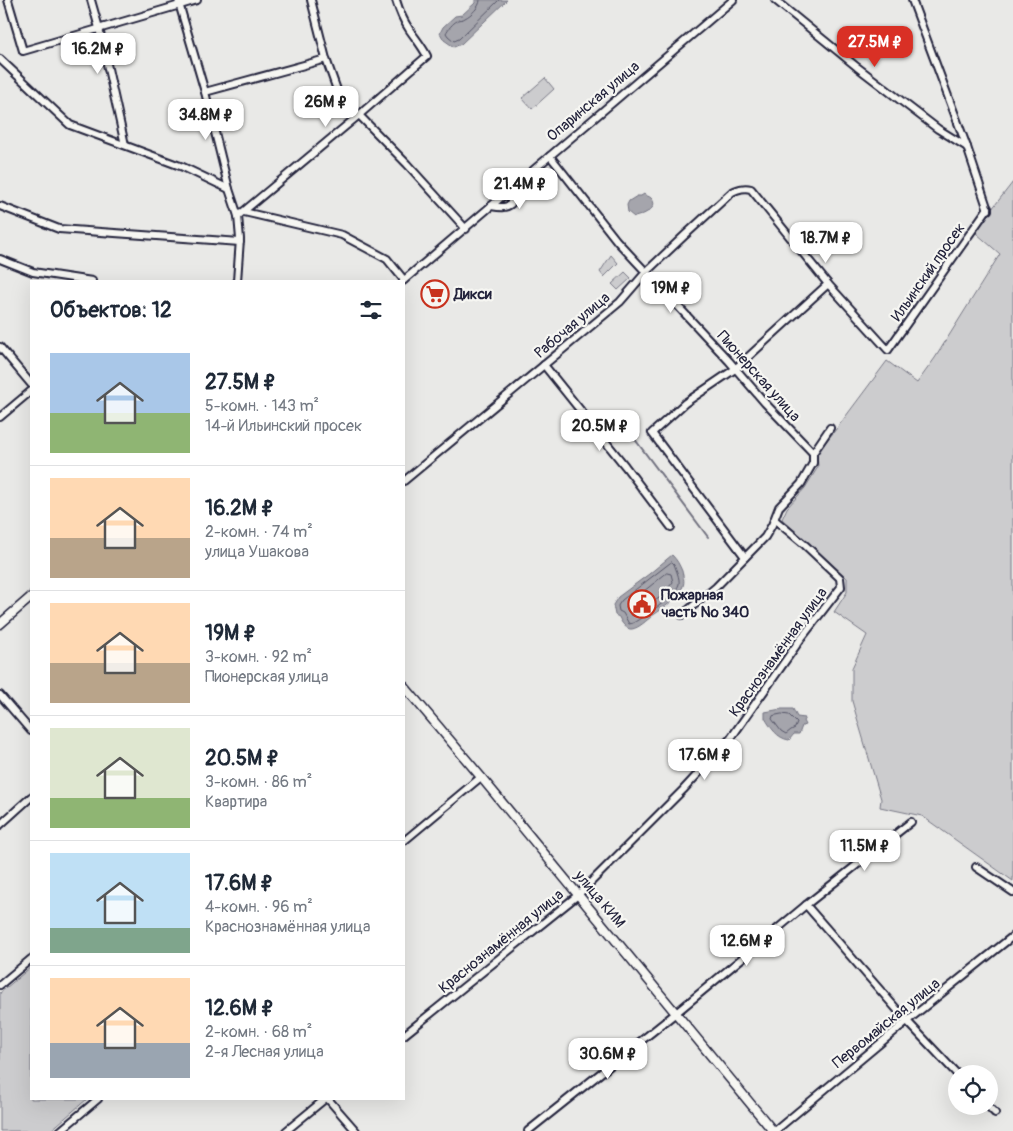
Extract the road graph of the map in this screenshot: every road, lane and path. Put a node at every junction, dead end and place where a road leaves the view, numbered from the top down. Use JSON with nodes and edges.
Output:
{"nodes":[{"id":1,"x":8,"y":0,"type":"edge"},
{"id":2,"x":90,"y":0,"type":"edge"},
{"id":3,"x":197,"y":0,"type":"edge"},
{"id":4,"x":312,"y":0,"type":"edge"},
{"id":5,"x":396,"y":0,"type":"edge"},
{"id":6,"x":733,"y":0,"type":"edge"},
{"id":7,"x":775,"y":0,"type":"edge"},
{"id":8,"x":912,"y":0,"type":"edge"},
{"id":9,"x":179,"y":3,"type":"edge"},
{"id":10,"x":99,"y":28,"type":"junction"},
{"id":11,"x":0,"y":59,"type":"edge"},
{"id":12,"x":326,"y":59,"type":"junction"},
{"id":13,"x":205,"y":92,"type":"junction"},
{"id":14,"x":359,"y":115,"type":"junction"},
{"id":15,"x":125,"y":145,"type":"junction"},
{"id":16,"x":966,"y":148,"type":"junction"},
{"id":17,"x":550,"y":156,"type":"junction"},
{"id":18,"x":229,"y":189,"type":"junction"},
{"id":19,"x":504,"y":194,"type":"junction"},
{"id":20,"x":0,"y":206,"type":"edge"},
{"id":21,"x":491,"y":206,"type":"junction"},
{"id":22,"x":244,"y":212,"type":"junction"},
{"id":23,"x":238,"y":216,"type":"junction"},
{"id":24,"x":466,"y":229,"type":"junction"},
{"id":25,"x":240,"y":242,"type":"junction"},
{"id":26,"x":0,"y":259,"type":"edge"},
{"id":27,"x":646,"y":272,"type":"junction"},
{"id":28,"x":85,"y":280,"type":"edge"},
{"id":29,"x":237,"y":280,"type":"edge"},
{"id":30,"x":402,"y":280,"type":"edge"},
{"id":31,"x":404,"y":280,"type":"edge"},
{"id":32,"x":828,"y":284,"type":"junction"},
{"id":33,"x":0,"y":347,"type":"edge"},
{"id":34,"x":544,"y":364,"type":"junction"},
{"id":35,"x":736,"y":369,"type":"junction"},
{"id":36,"x":30,"y":383,"type":"edge"},
{"id":37,"x":30,"y":392,"type":"edge"},
{"id":38,"x":0,"y":417,"type":"edge"},
{"id":39,"x":830,"y":428,"type":"dead end"},
{"id":40,"x":813,"y":453,"type":"junction"},
{"id":41,"x":405,"y":480,"type":"edge"},
{"id":42,"x":775,"y":520,"type":"junction"},
{"id":43,"x":671,"y":527,"type":"dead end"},
{"id":44,"x":745,"y":557,"type":"junction"},
{"id":45,"x":30,"y":599,"type":"edge"},
{"id":46,"x":682,"y":615,"type":"dead end"},
{"id":47,"x":0,"y":624,"type":"edge"},
{"id":48,"x":405,"y":687,"type":"edge"},
{"id":49,"x":0,"y":695,"type":"edge"},
{"id":50,"x":30,"y":730,"type":"edge"},
{"id":51,"x":481,"y":777,"type":"junction"},
{"id":52,"x":30,"y":798,"type":"edge"},
{"id":53,"x":911,"y":822,"type":"dead end"},
{"id":54,"x":0,"y":825,"type":"edge"},
{"id":55,"x":405,"y":840,"type":"edge"},
{"id":56,"x":976,"y":866,"type":"dead end"},
{"id":57,"x":1013,"y":892,"type":"edge"},
{"id":58,"x":578,"y":895,"type":"junction"},
{"id":59,"x":806,"y":905,"type":"junction"},
{"id":60,"x":1013,"y":936,"type":"edge"},
{"id":61,"x":30,"y":961,"type":"edge"},
{"id":62,"x":0,"y":985,"type":"edge"},
{"id":63,"x":676,"y":1013,"type":"junction"},
{"id":64,"x":907,"y":1021,"type":"junction"},
{"id":65,"x":405,"y":1034,"type":"edge"},
{"id":66,"x":949,"y":1065,"type":"edge"},
{"id":67,"x":97,"y":1100,"type":"edge"},
{"id":68,"x":326,"y":1100,"type":"edge"},
{"id":69,"x":328,"y":1100,"type":"edge"},
{"id":70,"x":60,"y":1131,"type":"edge"},
{"id":71,"x":286,"y":1131,"type":"edge"},
{"id":72,"x":356,"y":1131,"type":"edge"},
{"id":73,"x":528,"y":1131,"type":"edge"},
{"id":74,"x":774,"y":1131,"type":"edge"}],
"edges":[{"from":1,"to":10,"type":"street"},
{"from":2,"to":10,"type":"street"},
{"from":3,"to":9,"type":"street"},
{"from":4,"to":12,"type":"street"},
{"from":5,"to":14,"type":"street"},
{"from":6,"to":17,"type":"street","name":"Опаринская улица"},
{"from":7,"to":16,"type":"street"},
{"from":8,"to":16,"type":"street","name":"Ильинский просек"},
{"from":9,"to":10,"type":"street"},
{"from":9,"to":13,"type":"street"},
{"from":10,"to":15,"type":"street"},
{"from":11,"to":15,"type":"street"},
{"from":12,"to":13,"type":"street"},
{"from":12,"to":14,"type":"street"},
{"from":13,"to":18,"type":"street"},
{"from":14,"to":22,"type":"street"},
{"from":14,"to":24,"type":"street"},
{"from":15,"to":18,"type":"street"},
{"from":16,"to":32,"type":"street","name":"Ильинский просек"},
{"from":17,"to":19,"type":"street","name":"Опаринская улица"},
{"from":17,"to":27,"type":"street","name":"Пионерская улица"},
{"from":18,"to":23,"type":"street"},
{"from":19,"to":21,"type":"street","name":"Опаринская улица"},
{"from":19,"to":21,"type":"street"},
{"from":20,"to":25,"type":"street"},
{"from":21,"to":24,"type":"street","name":"Опаринская улица"},
{"from":22,"to":23,"type":"street"},
{"from":22,"to":30,"type":"street"},
{"from":23,"to":25,"type":"street"},
{"from":24,"to":31,"type":"street","name":"Опаринская улица"},
{"from":25,"to":29,"type":"street"},
{"from":26,"to":28,"type":"street"},
{"from":27,"to":32,"type":"street","name":"Рабочая улица"},
{"from":27,"to":34,"type":"street","name":"Рабочая улица"},
{"from":27,"to":35,"type":"street","name":"Пионерская улица"},
{"from":32,"to":35,"type":"street"},
{"from":33,"to":36,"type":"street"},
{"from":34,"to":41,"type":"street","name":"Рабочая улица"},
{"from":34,"to":43,"type":"street"},
{"from":35,"to":40,"type":"street","name":"Пионерская улица"},
{"from":35,"to":44,"type":"street"},
{"from":37,"to":38,"type":"street"},
{"from":39,"to":40,"type":"street"},
{"from":40,"to":42,"type":"street"},
{"from":42,"to":44,"type":"street"},
{"from":42,"to":58,"type":"street","name":"Краснознамённая улица"},
{"from":44,"to":46,"type":"street"},
{"from":45,"to":47,"type":"main road"},
{"from":48,"to":51,"type":"main road","name":"улица КИМ"},
{"from":49,"to":50,"type":"street"},
{"from":51,"to":55,"type":"street"},
{"from":51,"to":58,"type":"main road","name":"улица КИМ"},
{"from":52,"to":54,"type":"street"},
{"from":53,"to":59,"type":"street"},
{"from":56,"to":57,"type":"street"},
{"from":58,"to":63,"type":"main road","name":"улица КИМ"},
{"from":58,"to":65,"type":"street","name":"Краснознамённая улица"},
{"from":59,"to":63,"type":"street"},
{"from":59,"to":64,"type":"street"},
{"from":60,"to":64,"type":"street","name":"Первомайская улица"},
{"from":61,"to":62,"type":"street"},
{"from":63,"to":73,"type":"street"},
{"from":63,"to":74,"type":"main road","name":"улица КИМ"},
{"from":64,"to":66,"type":"street"},
{"from":64,"to":74,"type":"street","name":"Первомайская улица"},
{"from":67,"to":70,"type":"street"},
{"from":68,"to":71,"type":"street"},
{"from":69,"to":72,"type":"street"}]}
